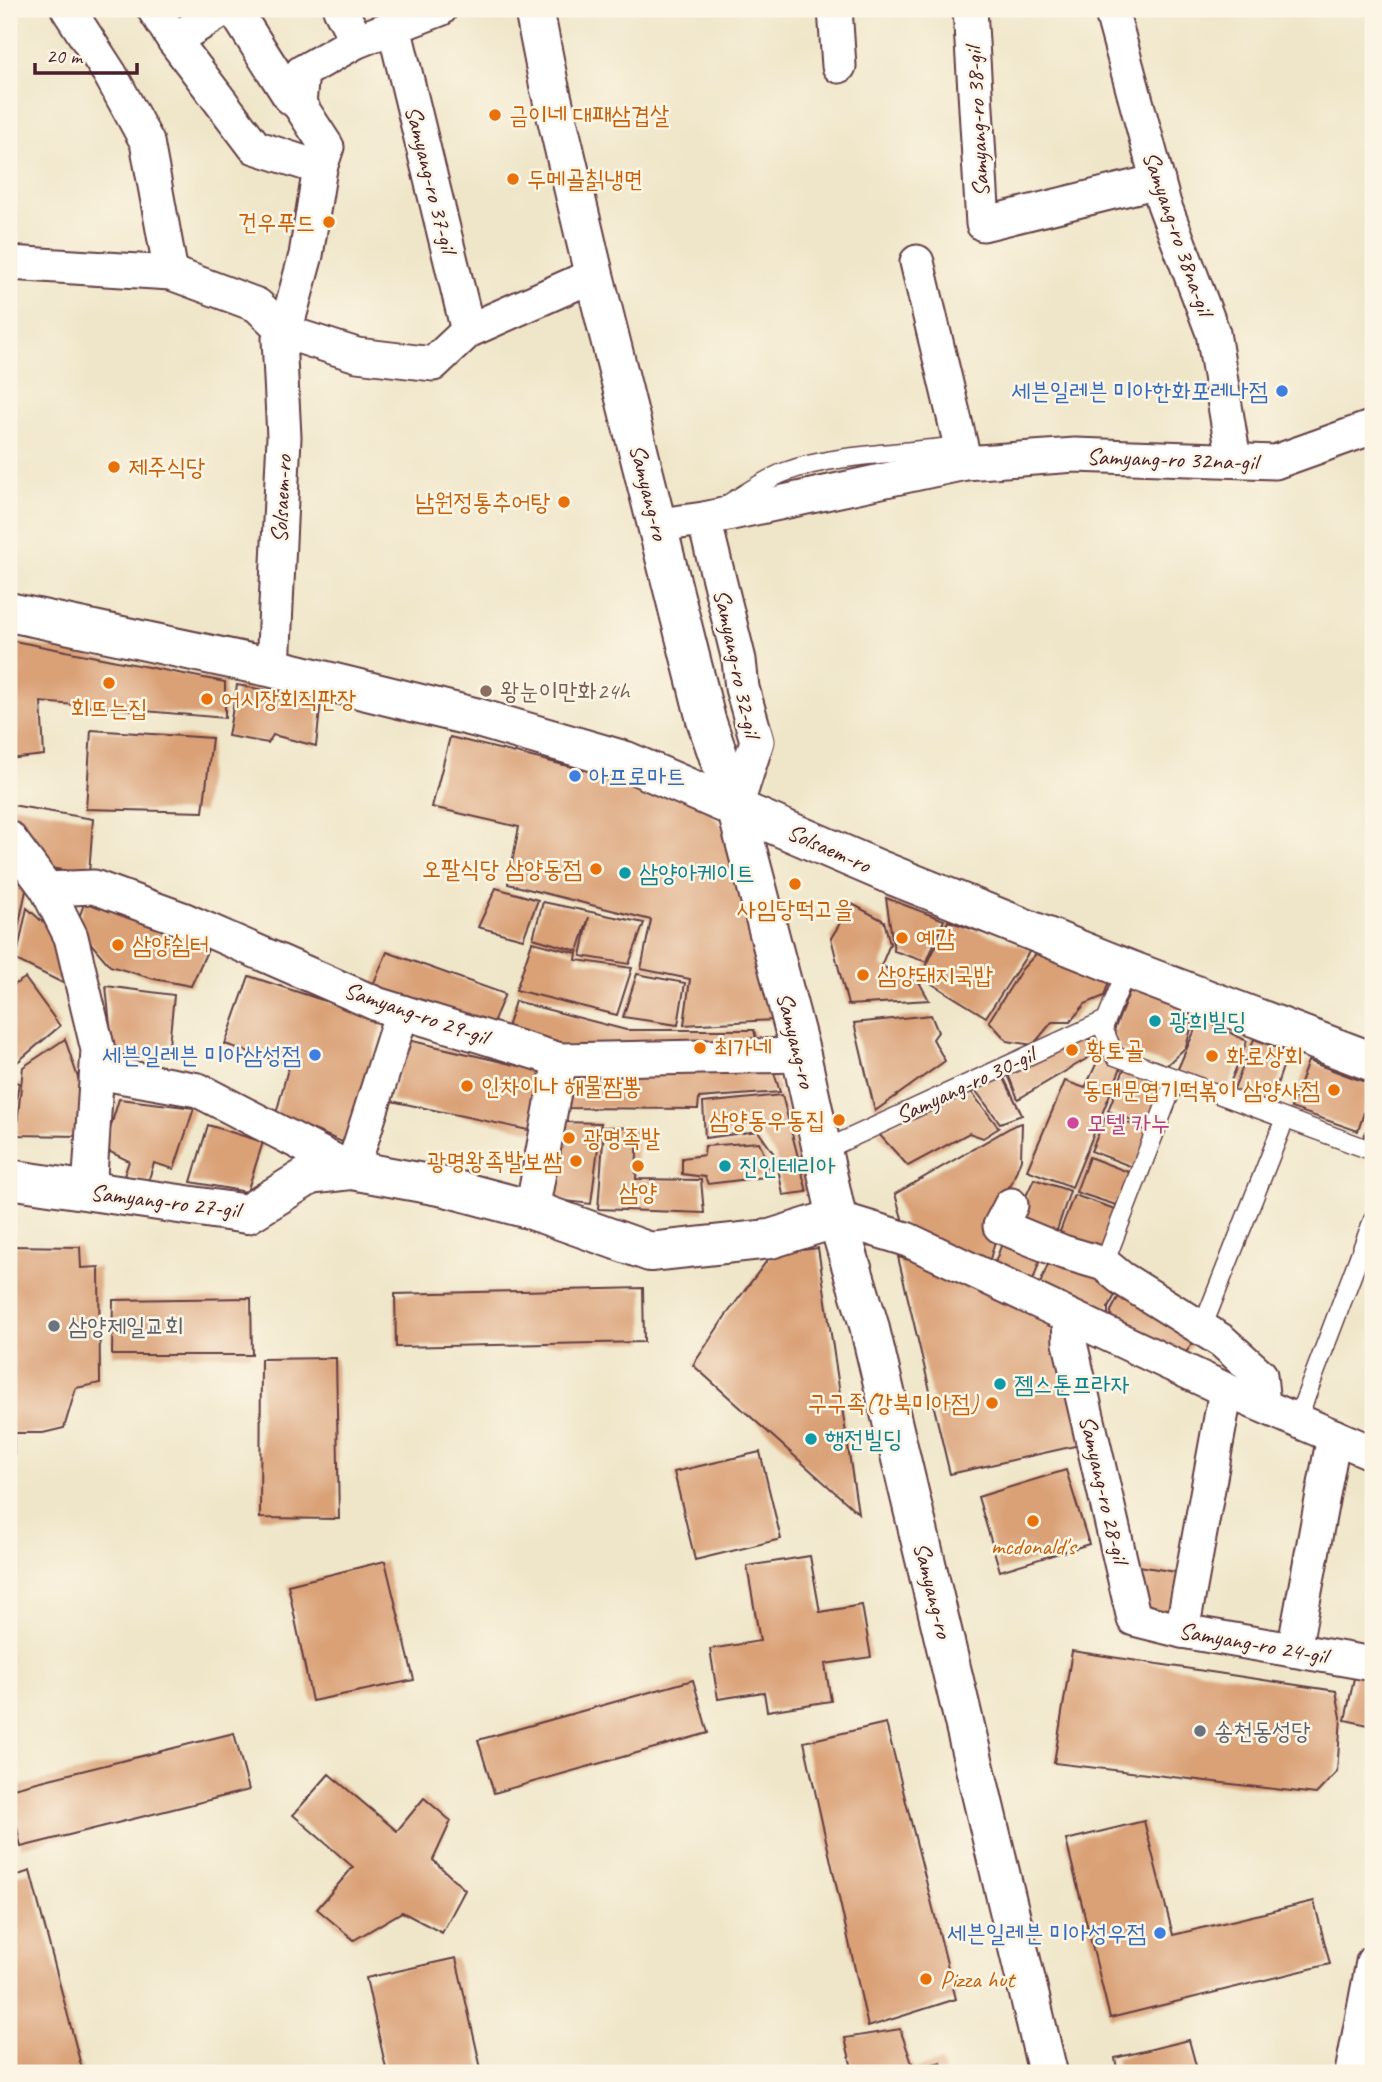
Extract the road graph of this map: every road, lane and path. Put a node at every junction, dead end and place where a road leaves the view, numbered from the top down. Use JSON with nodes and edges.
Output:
{"nodes":[{"id":1,"x":154,"y":9,"type":"edge"},
{"id":2,"x":223,"y":9,"type":"edge"},
{"id":3,"x":234,"y":9,"type":"edge"},
{"id":4,"x":340,"y":9,"type":"edge"},
{"id":5,"x":439,"y":9,"type":"edge"},
{"id":6,"x":534,"y":9,"type":"edge"},
{"id":7,"x":835,"y":9,"type":"edge"},
{"id":8,"x":971,"y":9,"type":"edge"},
{"id":9,"x":1111,"y":9,"type":"edge"},
{"id":10,"x":75,"y":11,"type":"edge"},
{"id":11,"x":394,"y":27,"type":"junction"},
{"id":12,"x":174,"y":40,"type":"junction"},
{"id":13,"x":357,"y":41,"type":"junction"},
{"id":14,"x":839,"y":66,"type":"dead end"},
{"id":15,"x":299,"y":104,"type":"junction"},
{"id":16,"x":320,"y":168,"type":"junction"},
{"id":17,"x":1158,"y":181,"type":"junction"},
{"id":18,"x":918,"y":262,"type":"dead end"},
{"id":19,"x":9,"y":263,"type":"edge"},
{"id":20,"x":171,"y":273,"type":"junction"},
{"id":21,"x":594,"y":275,"type":"junction"},
{"id":22,"x":468,"y":331,"type":"junction"},
{"id":23,"x":285,"y":332,"type":"junction"},
{"id":24,"x":1373,"y":427,"type":"edge"},
{"id":25,"x":962,"y":454,"type":"junction"},
{"id":26,"x":1234,"y":460,"type":"junction"},
{"id":27,"x":705,"y":519,"type":"junction"},
{"id":28,"x":658,"y":526,"type":"junction"},
{"id":29,"x":9,"y":612,"type":"edge"},
{"id":30,"x":273,"y":668,"type":"junction"},
{"id":31,"x":736,"y":807,"type":"junction"},
{"id":32,"x":9,"y":838,"type":"edge"},
{"id":33,"x":47,"y":889,"type":"junction"},
{"id":34,"x":1127,"y":969,"type":"junction"},
{"id":35,"x":402,"y":1012,"type":"junction"},
{"id":36,"x":1106,"y":1020,"type":"junction"},
{"id":37,"x":801,"y":1055,"type":"junction"},
{"id":38,"x":559,"y":1060,"type":"junction"},
{"id":39,"x":1373,"y":1062,"type":"edge"},
{"id":40,"x":97,"y":1072,"type":"junction"},
{"id":41,"x":1175,"y":1080,"type":"junction"},
{"id":42,"x":1285,"y":1119,"type":"junction"},
{"id":43,"x":824,"y":1150,"type":"junction"},
{"id":44,"x":1373,"y":1151,"type":"edge"},
{"id":45,"x":352,"y":1170,"type":"junction"},
{"id":46,"x":9,"y":1179,"type":"edge"},
{"id":47,"x":89,"y":1192,"type":"junction"},
{"id":48,"x":1011,"y":1205,"type":"dead end"},
{"id":49,"x":532,"y":1210,"type":"junction"},
{"id":50,"x":837,"y":1218,"type":"junction"},
{"id":51,"x":1373,"y":1220,"type":"edge"},
{"id":52,"x":1104,"y":1264,"type":"junction"},
{"id":53,"x":1069,"y":1317,"type":"junction"},
{"id":54,"x":1202,"y":1328,"type":"junction"},
{"id":55,"x":1226,"y":1390,"type":"junction"},
{"id":56,"x":1263,"y":1405,"type":"junction"},
{"id":57,"x":1297,"y":1420,"type":"junction"},
{"id":58,"x":1334,"y":1436,"type":"junction"},
{"id":59,"x":1373,"y":1453,"type":"edge"},
{"id":60,"x":1134,"y":1619,"type":"joint"},
{"id":61,"x":1182,"y":1631,"type":"junction"},
{"id":62,"x":1294,"y":1650,"type":"junction"},
{"id":63,"x":1373,"y":1664,"type":"edge"},
{"id":64,"x":1373,"y":1962,"type":"edge"},
{"id":65,"x":1369,"y":2011,"type":"edge"},
{"id":66,"x":1048,"y":2073,"type":"edge"},
{"id":67,"x":1352,"y":2073,"type":"edge"}],
"edges":[{"from":1,"to":12,"type":"street"},
{"from":2,"to":12,"type":"street"},
{"from":3,"to":15,"type":"street"},
{"from":4,"to":13,"type":"street"},
{"from":5,"to":11,"type":"street"},
{"from":6,"to":21,"type":"main road","name":"Samyang-ro"},
{"from":7,"to":14,"type":"street"},
{"from":8,"to":17,"type":"street","name":"Samyang-ro 38-gil"},
{"from":9,"to":17,"type":"street","name":"Samyang-ro 38na-gil"},
{"from":10,"to":20,"type":"street"},
{"from":11,"to":13,"type":"street"},
{"from":11,"to":22,"type":"street","name":"Samyang-ro 37-gil"},
{"from":12,"to":16,"type":"street"},
{"from":13,"to":15,"type":"street"},
{"from":15,"to":16,"type":"street"},
{"from":16,"to":23,"type":"street"},
{"from":17,"to":26,"type":"street","name":"Samyang-ro 38na-gil"},
{"from":18,"to":25,"type":"street"},
{"from":19,"to":20,"type":"street"},
{"from":20,"to":23,"type":"street"},
{"from":21,"to":22,"type":"street"},
{"from":21,"to":28,"type":"main road","name":"Samyang-ro"},
{"from":22,"to":23,"type":"street"},
{"from":23,"to":30,"type":"street","name":"Solsaem-ro"},
{"from":24,"to":26,"type":"street","name":"Samyang-ro 32na-gil"},
{"from":25,"to":26,"type":"street","name":"Samyang-ro 32na-gil"},
{"from":25,"to":27,"type":"street","name":"Samyang-ro 32na-gil"},
{"from":27,"to":28,"type":"street","name":"Samyang-ro 32na-gil"},
{"from":27,"to":31,"type":"street","name":"Samyang-ro 32-gil"},
{"from":28,"to":31,"type":"main road","name":"Samyang-ro"},
{"from":29,"to":30,"type":"main road","name":"Solsaem-ro"},
{"from":30,"to":31,"type":"main road","name":"Solsaem-ro"},
{"from":31,"to":34,"type":"main road","name":"Solsaem-ro"},
{"from":31,"to":37,"type":"main road","name":"Samyang-ro"},
{"from":32,"to":33,"type":"street"},
{"from":33,"to":35,"type":"street","name":"Samyang-ro 29-gil"},
{"from":33,"to":40,"type":"street"},
{"from":34,"to":36,"type":"lane"},
{"from":34,"to":39,"type":"main road","name":"Solsaem-ro"},
{"from":35,"to":38,"type":"street","name":"Samyang-ro 29-gil"},
{"from":35,"to":45,"type":"street"},
{"from":36,"to":41,"type":"lane"},
{"from":36,"to":43,"type":"lane","name":"Samyang-ro 30-gil"},
{"from":37,"to":38,"type":"street","name":"Samyang-ro 29-gil"},
{"from":37,"to":43,"type":"main road","name":"Samyang-ro"},
{"from":38,"to":49,"type":"street"},
{"from":40,"to":45,"type":"street","name":"Samyang-ro 27-gil"},
{"from":40,"to":47,"type":"street"},
{"from":41,"to":42,"type":"lane"},
{"from":41,"to":52,"type":"lane"},
{"from":42,"to":44,"type":"lane"},
{"from":42,"to":54,"type":"lane"},
{"from":43,"to":50,"type":"main road","name":"Samyang-ro"},
{"from":45,"to":47,"type":"main road","name":"Samyang-ro 27-gil"},
{"from":45,"to":49,"type":"main road","name":"Samyang-ro 27-gil"},
{"from":46,"to":47,"type":"main road","name":"Samyang-ro 27-gil"},
{"from":48,"to":52,"type":"street"},
{"from":49,"to":50,"type":"main road","name":"Samyang-ro 27-gil"},
{"from":50,"to":53,"type":"street"},
{"from":50,"to":66,"type":"main road","name":"Samyang-ro"},
{"from":51,"to":57,"type":"lane"},
{"from":52,"to":54,"type":"street"},
{"from":53,"to":55,"type":"street"},
{"from":53,"to":60,"type":"street","name":"Samyang-ro 28-gil"},
{"from":54,"to":56,"type":"street"},
{"from":55,"to":56,"type":"street"},
{"from":55,"to":61,"type":"street"},
{"from":56,"to":57,"type":"street"},
{"from":57,"to":58,"type":"street"},
{"from":58,"to":59,"type":"street"},
{"from":58,"to":62,"type":"street"},
{"from":60,"to":61,"type":"street","name":"Samyang-ro 24-gil"},
{"from":61,"to":62,"type":"street","name":"Samyang-ro 24-gil"},
{"from":62,"to":63,"type":"street","name":"Samyang-ro 24-gil"},
{"from":64,"to":65,"type":"street"},
{"from":65,"to":67,"type":"street"}]}
